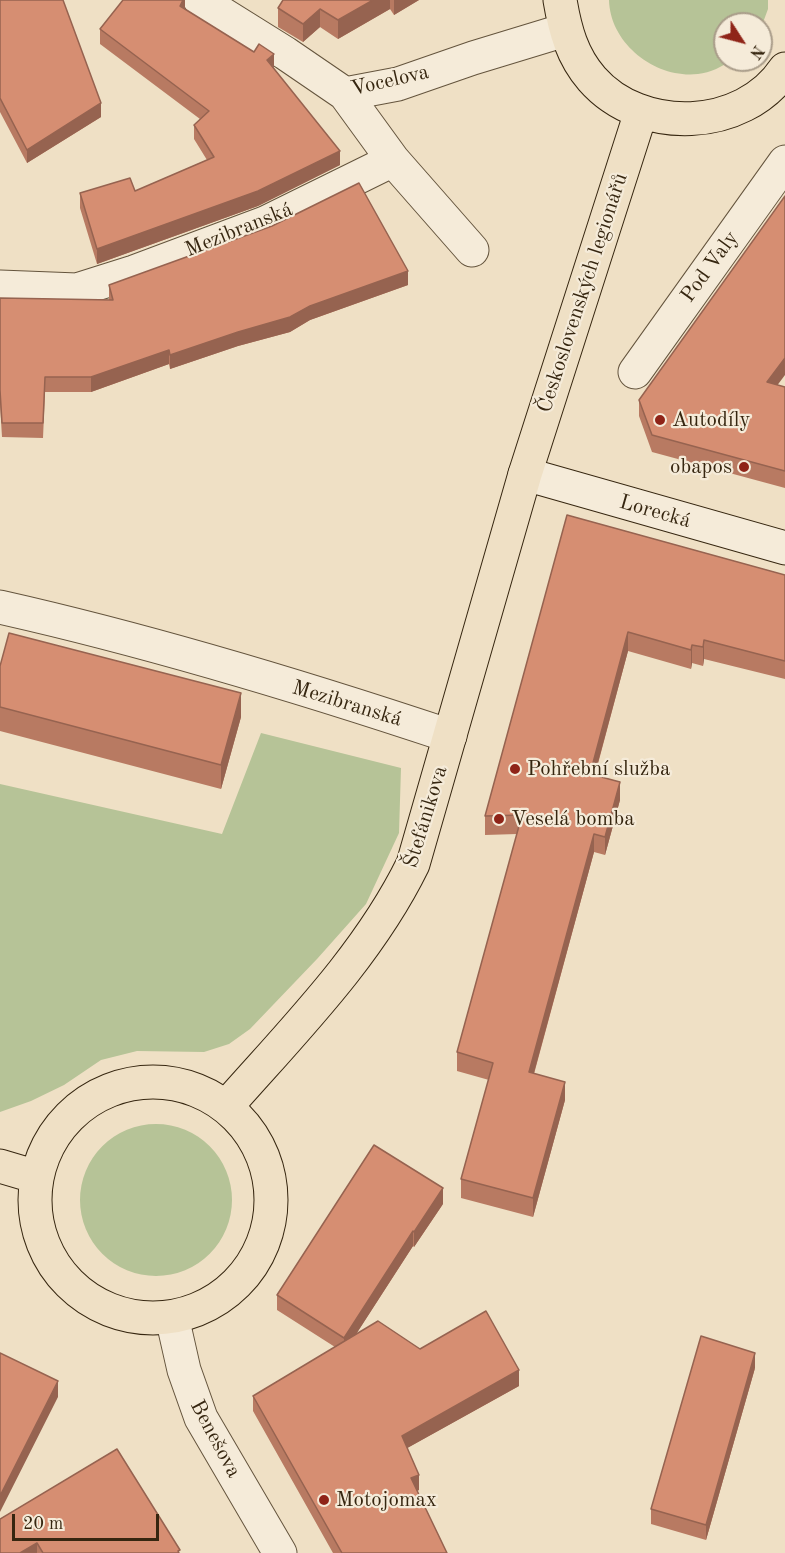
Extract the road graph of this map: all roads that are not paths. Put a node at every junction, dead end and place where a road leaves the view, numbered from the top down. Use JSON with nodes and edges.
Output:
{"nodes":[{"id":1,"x":200,"y":0,"type":"edge"},
{"id":2,"x":563,"y":15,"type":"edge"},
{"id":3,"x":785,"y":69,"type":"edge"},
{"id":4,"x":345,"y":94,"type":"junction"},
{"id":5,"x":641,"y":112,"type":"junction"},
{"id":6,"x":393,"y":160,"type":"junction"},
{"id":7,"x":785,"y":162,"type":"edge"},
{"id":8,"x":472,"y":250,"type":"dead end"},
{"id":9,"x":0,"y":287,"type":"edge"},
{"id":10,"x":635,"y":372,"type":"dead end"},
{"id":11,"x":525,"y":474,"type":"junction"},
{"id":12,"x":785,"y":548,"type":"edge"},
{"id":13,"x":0,"y":607,"type":"edge"},
{"id":14,"x":450,"y":736,"type":"junction"},
{"id":15,"x":226,"y":1107,"type":"junction"},
{"id":16,"x":0,"y":1166,"type":"edge"},
{"id":17,"x":37,"y":1177,"type":"junction"},
{"id":18,"x":172,"y":1317,"type":"junction"},
{"id":19,"x":280,"y":1553,"type":"edge"}],
"edges":[{"from":1,"to":4,"type":"street","name":"Vocelova"},
{"from":2,"to":4,"type":"street","name":"Vocelova"},
{"from":2,"to":5,"type":"main road"},
{"from":3,"to":5,"type":"main road"},
{"from":4,"to":6,"type":"street"},
{"from":5,"to":11,"type":"main road","name":"Československých legionářů"},
{"from":6,"to":8,"type":"street"},
{"from":6,"to":9,"type":"street","name":"Mezibranská"},
{"from":7,"to":10,"type":"street","name":"Pod Valy"},
{"from":11,"to":12,"type":"street","name":"Lorecká"},
{"from":11,"to":14,"type":"main road","name":"Štefánikova"},
{"from":13,"to":14,"type":"street","name":"Mezibranská"},
{"from":14,"to":15,"type":"main road","name":"Štefánikova"},
{"from":15,"to":17,"type":"main road"},
{"from":15,"to":18,"type":"main road"},
{"from":16,"to":17,"type":"main road"},
{"from":17,"to":18,"type":"main road"},
{"from":18,"to":19,"type":"street","name":"Benešova"}]}
